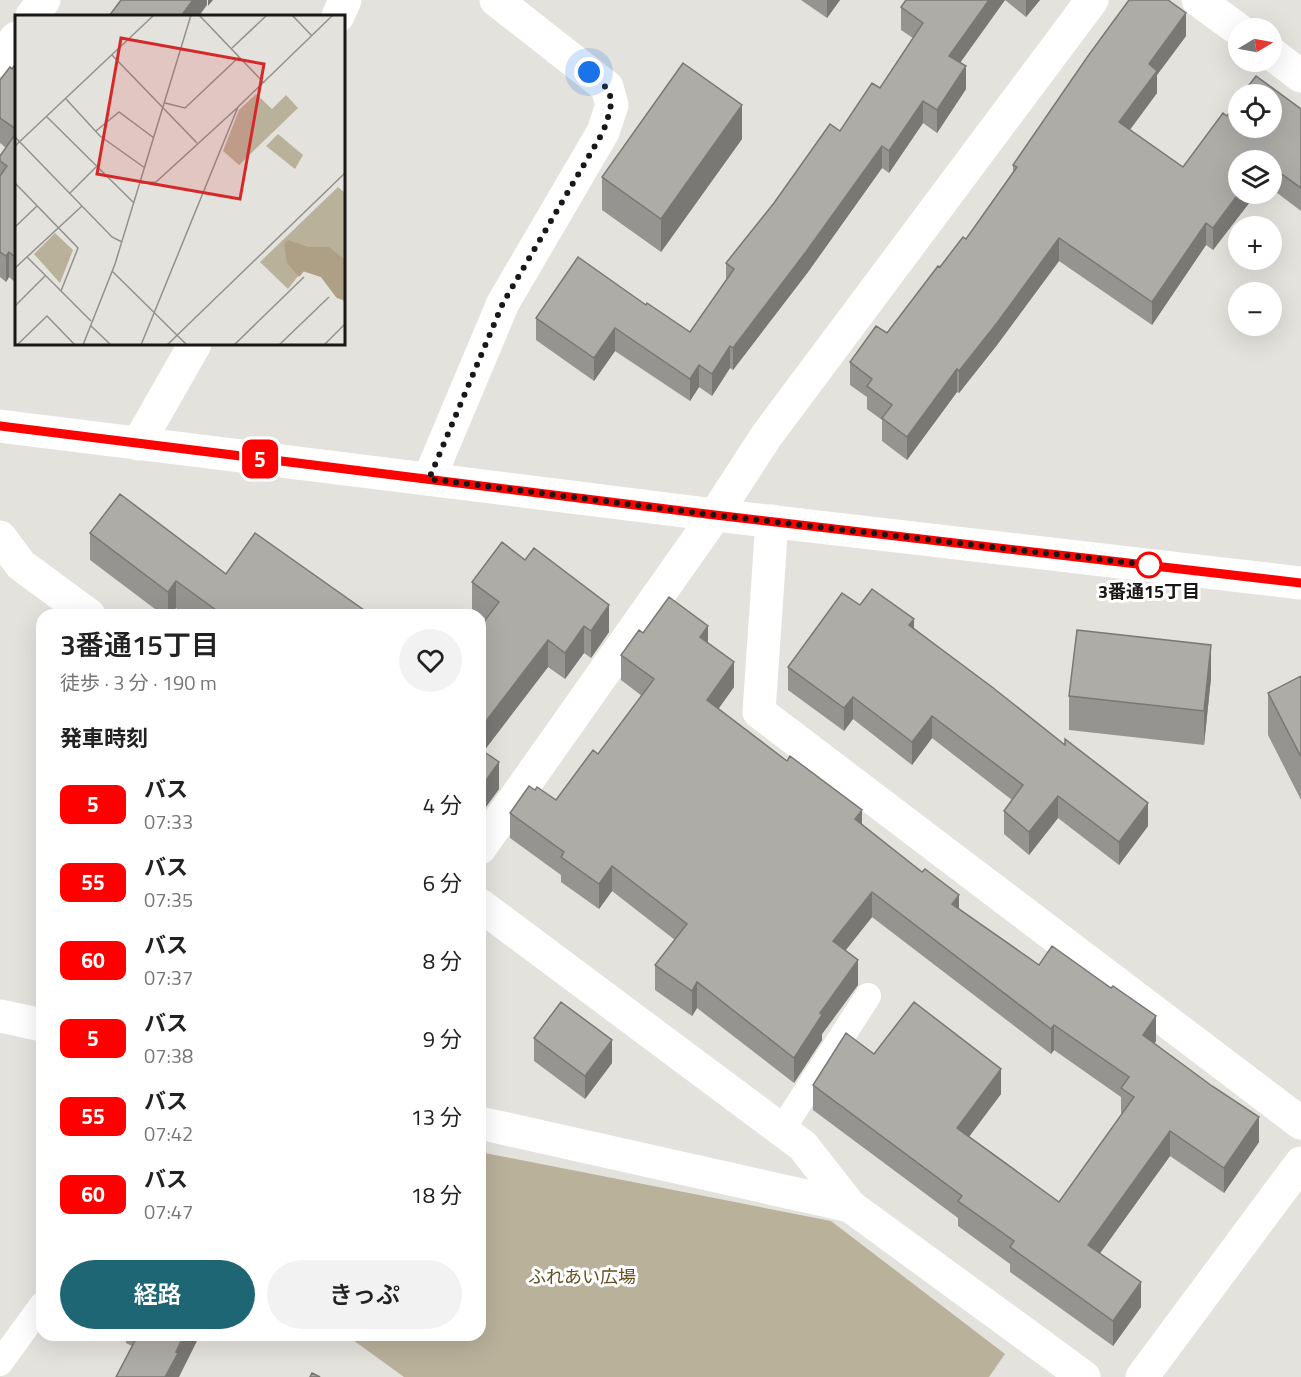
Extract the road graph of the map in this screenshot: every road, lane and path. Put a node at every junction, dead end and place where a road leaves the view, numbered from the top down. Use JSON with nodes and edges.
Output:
{"nodes":[{"id":1,"x":44,"y":0,"type":"edge"},
{"id":2,"x":345,"y":0,"type":"edge"},
{"id":3,"x":496,"y":0,"type":"edge"},
{"id":4,"x":1092,"y":0,"type":"edge"},
{"id":5,"x":1198,"y":0,"type":"edge"},
{"id":6,"x":33,"y":15,"type":"edge"},
{"id":7,"x":338,"y":15,"type":"edge"},
{"id":8,"x":1228,"y":22,"type":"edge"},
{"id":9,"x":15,"y":39,"type":"edge"},
{"id":10,"x":0,"y":60,"type":"edge"},
{"id":11,"x":1282,"y":62,"type":"edge"},
{"id":12,"x":1301,"y":76,"type":"edge"},
{"id":13,"x":194,"y":345,"type":"edge"},
{"id":14,"x":0,"y":426,"type":"edge"},
{"id":15,"x":138,"y":444,"type":"junction"},
{"id":16,"x":429,"y":479,"type":"junction"},
{"id":17,"x":715,"y":515,"type":"junction"},
{"id":18,"x":772,"y":521,"type":"junction"},
{"id":19,"x":0,"y":537,"type":"edge"},
{"id":20,"x":1301,"y":583,"type":"edge"},
{"id":21,"x":80,"y":609,"type":"edge"},
{"id":22,"x":486,"y":839,"type":"edge"},
{"id":23,"x":486,"y":910,"type":"edge"},
{"id":24,"x":867,"y":996,"type":"dead end"},
{"id":25,"x":0,"y":1016,"type":"edge"},
{"id":26,"x":36,"y":1024,"type":"edge"},
{"id":27,"x":1301,"y":1123,"type":"edge"},
{"id":28,"x":486,"y":1124,"type":"edge"},
{"id":29,"x":781,"y":1131,"type":"junction"},
{"id":30,"x":1301,"y":1163,"type":"edge"},
{"id":31,"x":850,"y":1206,"type":"junction"},
{"id":32,"x":36,"y":1313,"type":"edge"},
{"id":33,"x":0,"y":1363,"type":"edge"},
{"id":34,"x":1084,"y":1377,"type":"edge"},
{"id":35,"x":1142,"y":1377,"type":"edge"}],
"edges":[{"from":1,"to":6,"type":"street"},
{"from":2,"to":7,"type":"street"},
{"from":3,"to":16,"type":"street"},
{"from":4,"to":17,"type":"street"},
{"from":5,"to":8,"type":"street"},
{"from":9,"to":10,"type":"street"},
{"from":11,"to":12,"type":"street"},
{"from":13,"to":15,"type":"street"},
{"from":14,"to":15,"type":"street"},
{"from":15,"to":16,"type":"street"},
{"from":16,"to":17,"type":"street"},
{"from":17,"to":18,"type":"street"},
{"from":17,"to":22,"type":"street"},
{"from":18,"to":20,"type":"street"},
{"from":18,"to":27,"type":"street"},
{"from":19,"to":21,"type":"street"},
{"from":23,"to":29,"type":"street"},
{"from":24,"to":29,"type":"lane"},
{"from":25,"to":26,"type":"street"},
{"from":28,"to":31,"type":"street"},
{"from":29,"to":31,"type":"street"},
{"from":30,"to":35,"type":"street"},
{"from":31,"to":34,"type":"street"},
{"from":32,"to":33,"type":"lane"}]}
